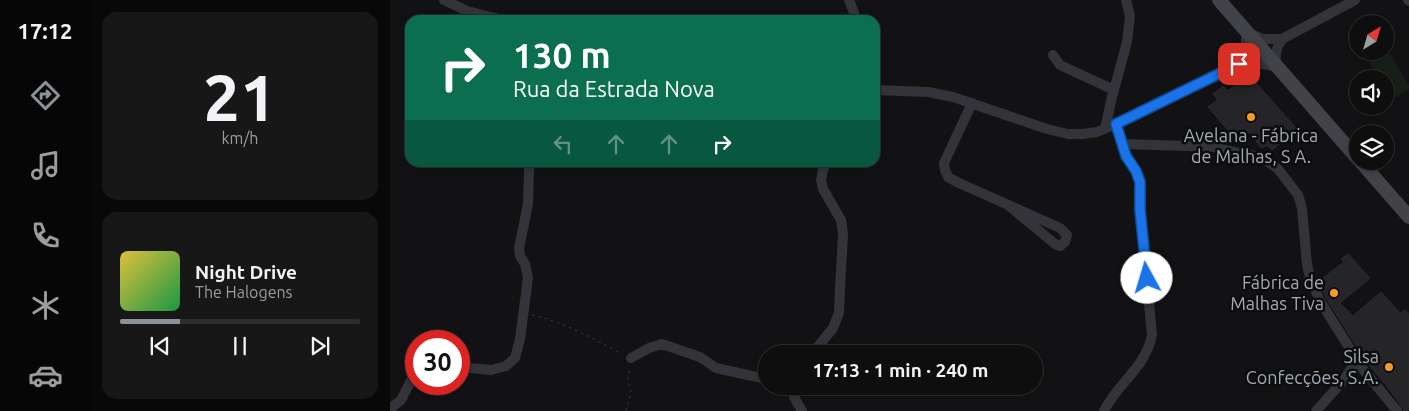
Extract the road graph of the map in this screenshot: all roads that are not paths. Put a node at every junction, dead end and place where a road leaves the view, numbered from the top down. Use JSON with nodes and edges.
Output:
{"nodes":[{"id":1,"x":444,"y":0,"type":"edge"},
{"id":2,"x":849,"y":0,"type":"edge"},
{"id":3,"x":1126,"y":0,"type":"edge"},
{"id":4,"x":1218,"y":0,"type":"edge"},
{"id":5,"x":1355,"y":0,"type":"edge"},
{"id":6,"x":482,"y":15,"type":"edge"},
{"id":7,"x":854,"y":15,"type":"edge"},
{"id":8,"x":1246,"y":31,"type":"junction"},
{"id":9,"x":1282,"y":39,"type":"junction"},
{"id":10,"x":1053,"y":55,"type":"dead end"},
{"id":11,"x":1239,"y":64,"type":"junction"},
{"id":12,"x":1277,"y":68,"type":"junction"},
{"id":13,"x":880,"y":90,"type":"edge"},
{"id":14,"x":1114,"y":90,"type":"junction"},
{"id":15,"x":972,"y":103,"type":"junction"},
{"id":16,"x":1116,"y":124,"type":"junction"},
{"id":17,"x":1105,"y":128,"type":"junction"},
{"id":18,"x":1123,"y":144,"type":"junction"},
{"id":19,"x":1349,"y":149,"type":"edge"},
{"id":20,"x":529,"y":167,"type":"edge"},
{"id":21,"x":825,"y":167,"type":"edge"},
{"id":22,"x":1368,"y":170,"type":"edge"},
{"id":23,"x":1008,"y":205,"type":"junction"},
{"id":24,"x":1409,"y":217,"type":"edge"},
{"id":25,"x":819,"y":345,"type":"edge"},
{"id":26,"x":631,"y":358,"type":"road end"},
{"id":27,"x":1357,"y":360,"type":"junction"},
{"id":28,"x":470,"y":368,"type":"edge"},
{"id":29,"x":758,"y":377,"type":"edge"},
{"id":30,"x":405,"y":392,"type":"edge"},
{"id":31,"x":794,"y":395,"type":"edge"},
{"id":32,"x":390,"y":409,"type":"edge"},
{"id":33,"x":802,"y":411,"type":"edge"},
{"id":34,"x":1104,"y":411,"type":"edge"},
{"id":35,"x":1316,"y":411,"type":"edge"},
{"id":36,"x":1397,"y":411,"type":"edge"}],
"edges":[{"from":1,"to":6,"type":"street"},
{"from":2,"to":7,"type":"street"},
{"from":3,"to":14,"type":"street"},
{"from":4,"to":8,"type":"main road"},
{"from":5,"to":9,"type":"street"},
{"from":8,"to":9,"type":"street"},
{"from":8,"to":11,"type":"street"},
{"from":8,"to":12,"type":"main road"},
{"from":9,"to":12,"type":"street"},
{"from":10,"to":14,"type":"street"},
{"from":11,"to":12,"type":"street"},
{"from":11,"to":16,"type":"street"},
{"from":12,"to":19,"type":"main road"},
{"from":13,"to":15,"type":"street"},
{"from":14,"to":17,"type":"street"},
{"from":15,"to":17,"type":"street"},
{"from":15,"to":23,"type":"street"},
{"from":16,"to":17,"type":"street"},
{"from":16,"to":18,"type":"street"},
{"from":18,"to":27,"type":"street"},
{"from":18,"to":34,"type":"street"},
{"from":20,"to":28,"type":"street"},
{"from":21,"to":25,"type":"street"},
{"from":22,"to":24,"type":"main road"},
{"from":23,"to":23,"type":"street"},
{"from":26,"to":29,"type":"street"},
{"from":27,"to":35,"type":"street"},
{"from":27,"to":36,"type":"street"},
{"from":30,"to":32,"type":"street"},
{"from":31,"to":33,"type":"street"}]}
